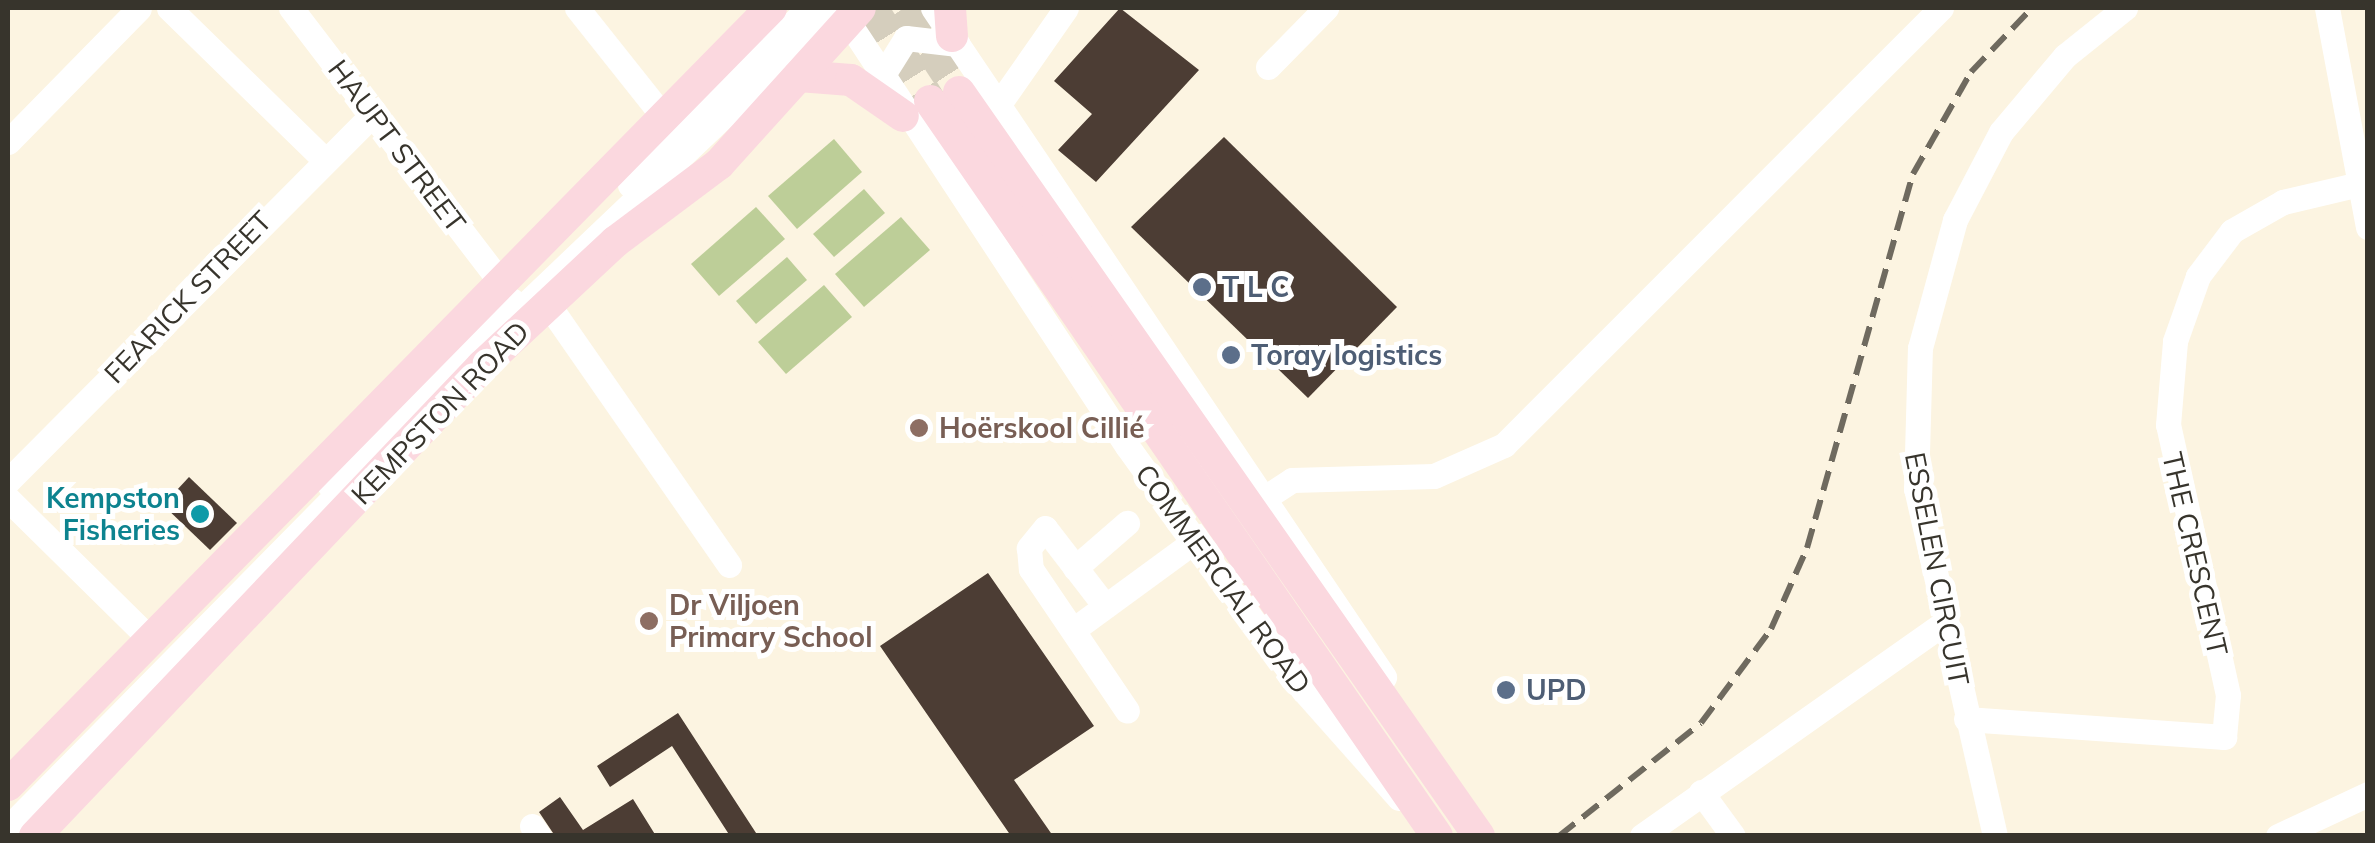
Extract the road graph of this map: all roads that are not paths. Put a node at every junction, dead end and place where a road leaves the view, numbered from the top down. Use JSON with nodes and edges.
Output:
{"nodes":[{"id":1,"x":139,"y":8,"type":"edge"},
{"id":2,"x":170,"y":8,"type":"edge"},
{"id":3,"x":291,"y":8,"type":"edge"},
{"id":4,"x":577,"y":8,"type":"edge"},
{"id":5,"x":808,"y":8,"type":"edge"},
{"id":6,"x":934,"y":8,"type":"edge"},
{"id":7,"x":1066,"y":8,"type":"edge"},
{"id":8,"x":1326,"y":8,"type":"edge"},
{"id":9,"x":1942,"y":8,"type":"edge"},
{"id":10,"x":2126,"y":8,"type":"edge"},
{"id":11,"x":2327,"y":8,"type":"edge"},
{"id":12,"x":846,"y":11,"type":"edge"},
{"id":13,"x":762,"y":12,"type":"edge"},
{"id":14,"x":954,"y":29,"type":"edge"},
{"id":15,"x":1268,"y":67,"type":"dead end"},
{"id":16,"x":799,"y":76,"type":"junction"},
{"id":17,"x":881,"y":78,"type":"junction"},
{"id":18,"x":931,"y":103,"type":"junction"},
{"id":19,"x":998,"y":104,"type":"junction"},
{"id":20,"x":372,"y":115,"type":"junction"},
{"id":21,"x":666,"y":120,"type":"junction"},
{"id":22,"x":8,"y":142,"type":"edge"},
{"id":23,"x":324,"y":159,"type":"junction"},
{"id":24,"x":2359,"y":184,"type":"junction"},
{"id":25,"x":2368,"y":227,"type":"edge"},
{"id":26,"x":503,"y":285,"type":"junction"},
{"id":27,"x":546,"y":302,"type":"junction"},
{"id":28,"x":8,"y":481,"type":"edge"},
{"id":29,"x":1269,"y":495,"type":"junction"},
{"id":30,"x":8,"y":499,"type":"edge"},
{"id":31,"x":1127,"y":524,"type":"dead end"},
{"id":32,"x":1196,"y":540,"type":"junction"},
{"id":33,"x":730,"y":565,"type":"dead end"},
{"id":34,"x":1075,"y":568,"type":"junction"},
{"id":35,"x":1105,"y":606,"type":"junction"},
{"id":36,"x":1944,"y":624,"type":"junction"},
{"id":37,"x":1073,"y":630,"type":"junction"},
{"id":38,"x":152,"y":640,"type":"junction"},
{"id":39,"x":1127,"y":711,"type":"dead end"},
{"id":40,"x":1966,"y":719,"type":"junction"},
{"id":41,"x":1407,"y":727,"type":"junction"},
{"id":42,"x":8,"y":784,"type":"edge"},
{"id":43,"x":1702,"y":792,"type":"junction"},
{"id":44,"x":2368,"y":794,"type":"edge"},
{"id":45,"x":8,"y":807,"type":"edge"},
{"id":46,"x":8,"y":828,"type":"edge"},
{"id":47,"x":1474,"y":828,"type":"edge"},
{"id":48,"x":1435,"y":833,"type":"edge"},
{"id":49,"x":35,"y":836,"type":"edge"},
{"id":50,"x":1642,"y":836,"type":"edge"},
{"id":51,"x":1733,"y":836,"type":"edge"},
{"id":52,"x":1995,"y":836,"type":"edge"},
{"id":53,"x":2278,"y":836,"type":"edge"}],
"edges":[{"from":1,"to":22,"type":"street"},
{"from":2,"to":23,"type":"street"},
{"from":3,"to":20,"type":"street","name":"HAUPT STREET"},
{"from":4,"to":21,"type":"street"},
{"from":5,"to":45,"type":"street"},
{"from":6,"to":14,"type":"street","name":"COMMERCIAL ROAD"},
{"from":7,"to":19,"type":"street"},
{"from":8,"to":15,"type":"street"},
{"from":9,"to":29,"type":"street"},
{"from":10,"to":36,"type":"street","name":"ESSELEN CIRCUIT"},
{"from":11,"to":24,"type":"street"},
{"from":12,"to":16,"type":"main road","name":"KEMPSTON ROAD"},
{"from":12,"to":17,"type":"street","name":"COMMERCIAL ROAD"},
{"from":12,"to":46,"type":"street"},
{"from":13,"to":21,"type":"main road","name":"KEMPSTON ROAD"},
{"from":14,"to":17,"type":"street"},
{"from":14,"to":19,"type":"street","name":"COMMERCIAL ROAD"},
{"from":16,"to":18,"type":"main road"},
{"from":16,"to":27,"type":"main road","name":"KEMPSTON ROAD"},
{"from":17,"to":18,"type":"street","name":"COMMERCIAL ROAD"},
{"from":18,"to":32,"type":"street","name":"COMMERCIAL ROAD"},
{"from":18,"to":41,"type":"main road","name":"COMMERCIAL ROAD"},
{"from":18,"to":48,"type":"main road","name":"COMMERCIAL ROAD"},
{"from":19,"to":29,"type":"street","name":"COMMERCIAL ROAD"},
{"from":20,"to":23,"type":"street","name":"FEARICK STREET"},
{"from":20,"to":26,"type":"street","name":"HAUPT STREET"},
{"from":21,"to":26,"type":"main road","name":"KEMPSTON ROAD"},
{"from":23,"to":28,"type":"street","name":"FEARICK STREET"},
{"from":24,"to":25,"type":"street"},
{"from":24,"to":40,"type":"street","name":"THE CRESCENT"},
{"from":26,"to":38,"type":"main road","name":"KEMPSTON ROAD"},
{"from":27,"to":33,"type":"street"},
{"from":27,"to":49,"type":"main road","name":"KEMPSTON ROAD"},
{"from":29,"to":41,"type":"street","name":"COMMERCIAL ROAD"},
{"from":30,"to":38,"type":"street"},
{"from":31,"to":34,"type":"street"},
{"from":32,"to":35,"type":"street"},
{"from":32,"to":48,"type":"street","name":"COMMERCIAL ROAD"},
{"from":34,"to":35,"type":"street"},
{"from":34,"to":37,"type":"street"},
{"from":35,"to":37,"type":"street"},
{"from":36,"to":40,"type":"street","name":"ESSELEN CIRCUIT"},
{"from":36,"to":43,"type":"street"},
{"from":37,"to":39,"type":"street"},
{"from":38,"to":42,"type":"main road","name":"KEMPSTON ROAD"},
{"from":40,"to":52,"type":"street","name":"ESSELEN CIRCUIT"},
{"from":41,"to":47,"type":"main road","name":"COMMERCIAL ROAD"},
{"from":43,"to":50,"type":"street"},
{"from":43,"to":51,"type":"street"},
{"from":44,"to":53,"type":"street"}]}
